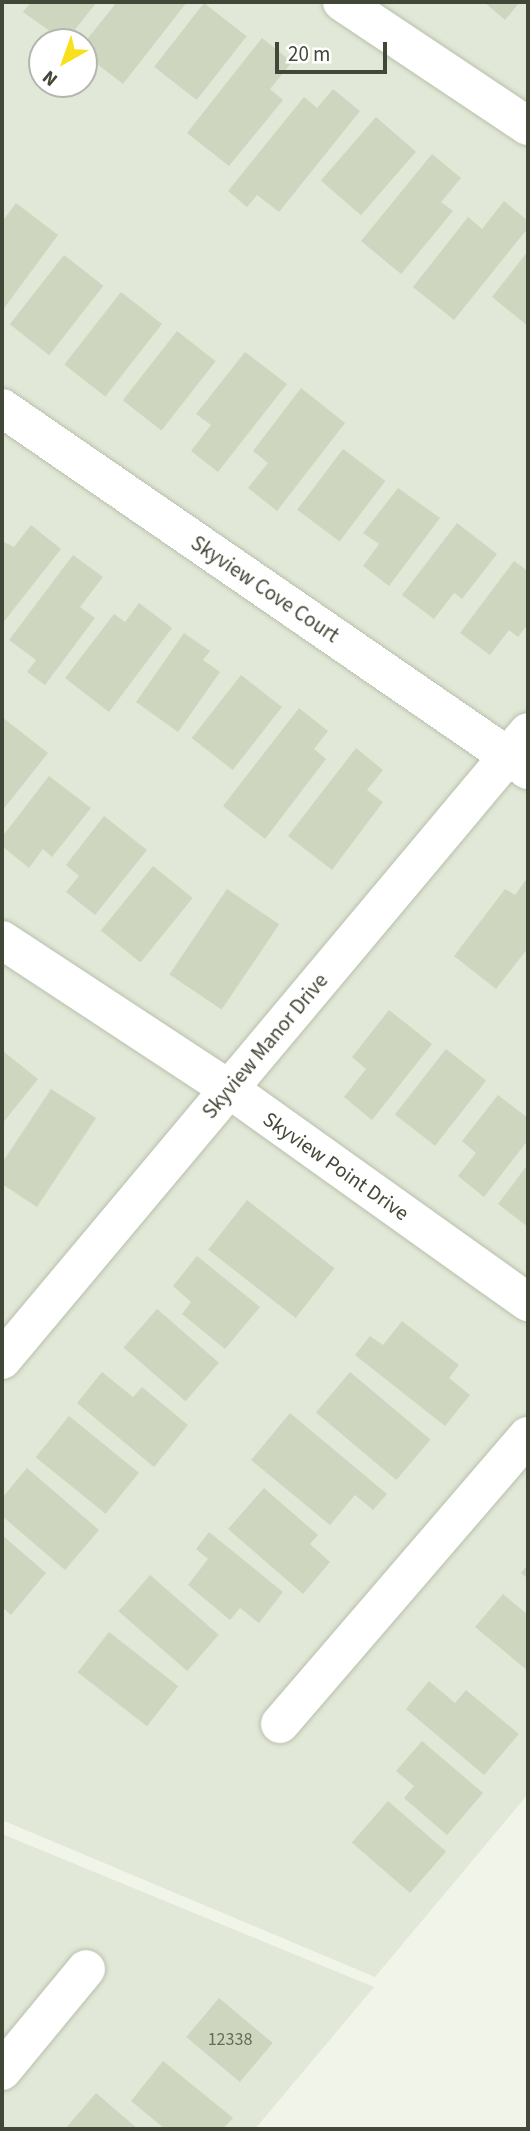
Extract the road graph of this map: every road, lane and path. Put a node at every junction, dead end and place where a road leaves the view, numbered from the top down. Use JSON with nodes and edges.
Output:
{"nodes":[{"id":1,"x":342,"y":2,"type":"edge"},
{"id":2,"x":528,"y":126,"type":"edge"},
{"id":3,"x":2,"y":408,"type":"edge"},
{"id":4,"x":522,"y":753,"type":"edge"},
{"id":5,"x":2,"y":940,"type":"edge"},
{"id":6,"x":229,"y":1089,"type":"junction"},
{"id":7,"x":528,"y":1302,"type":"edge"},
{"id":8,"x":2,"y":1360,"type":"edge"},
{"id":9,"x":528,"y":1436,"type":"edge"},
{"id":10,"x":280,"y":1724,"type":"dead end"},
{"id":11,"x":86,"y":1969,"type":"dead end"},
{"id":12,"x":2,"y":2071,"type":"edge"}],
"edges":[{"from":1,"to":2,"type":"street"},
{"from":3,"to":4,"type":"street","name":"Skyview Cove Court"},
{"from":4,"to":6,"type":"street","name":"Skyview Manor Drive"},
{"from":5,"to":6,"type":"street","name":"Skyview Point Drive"},
{"from":6,"to":7,"type":"street","name":"Skyview Point Drive"},
{"from":6,"to":8,"type":"street","name":"Skyview Manor Drive"},
{"from":9,"to":10,"type":"street"},
{"from":11,"to":12,"type":"street"}]}
